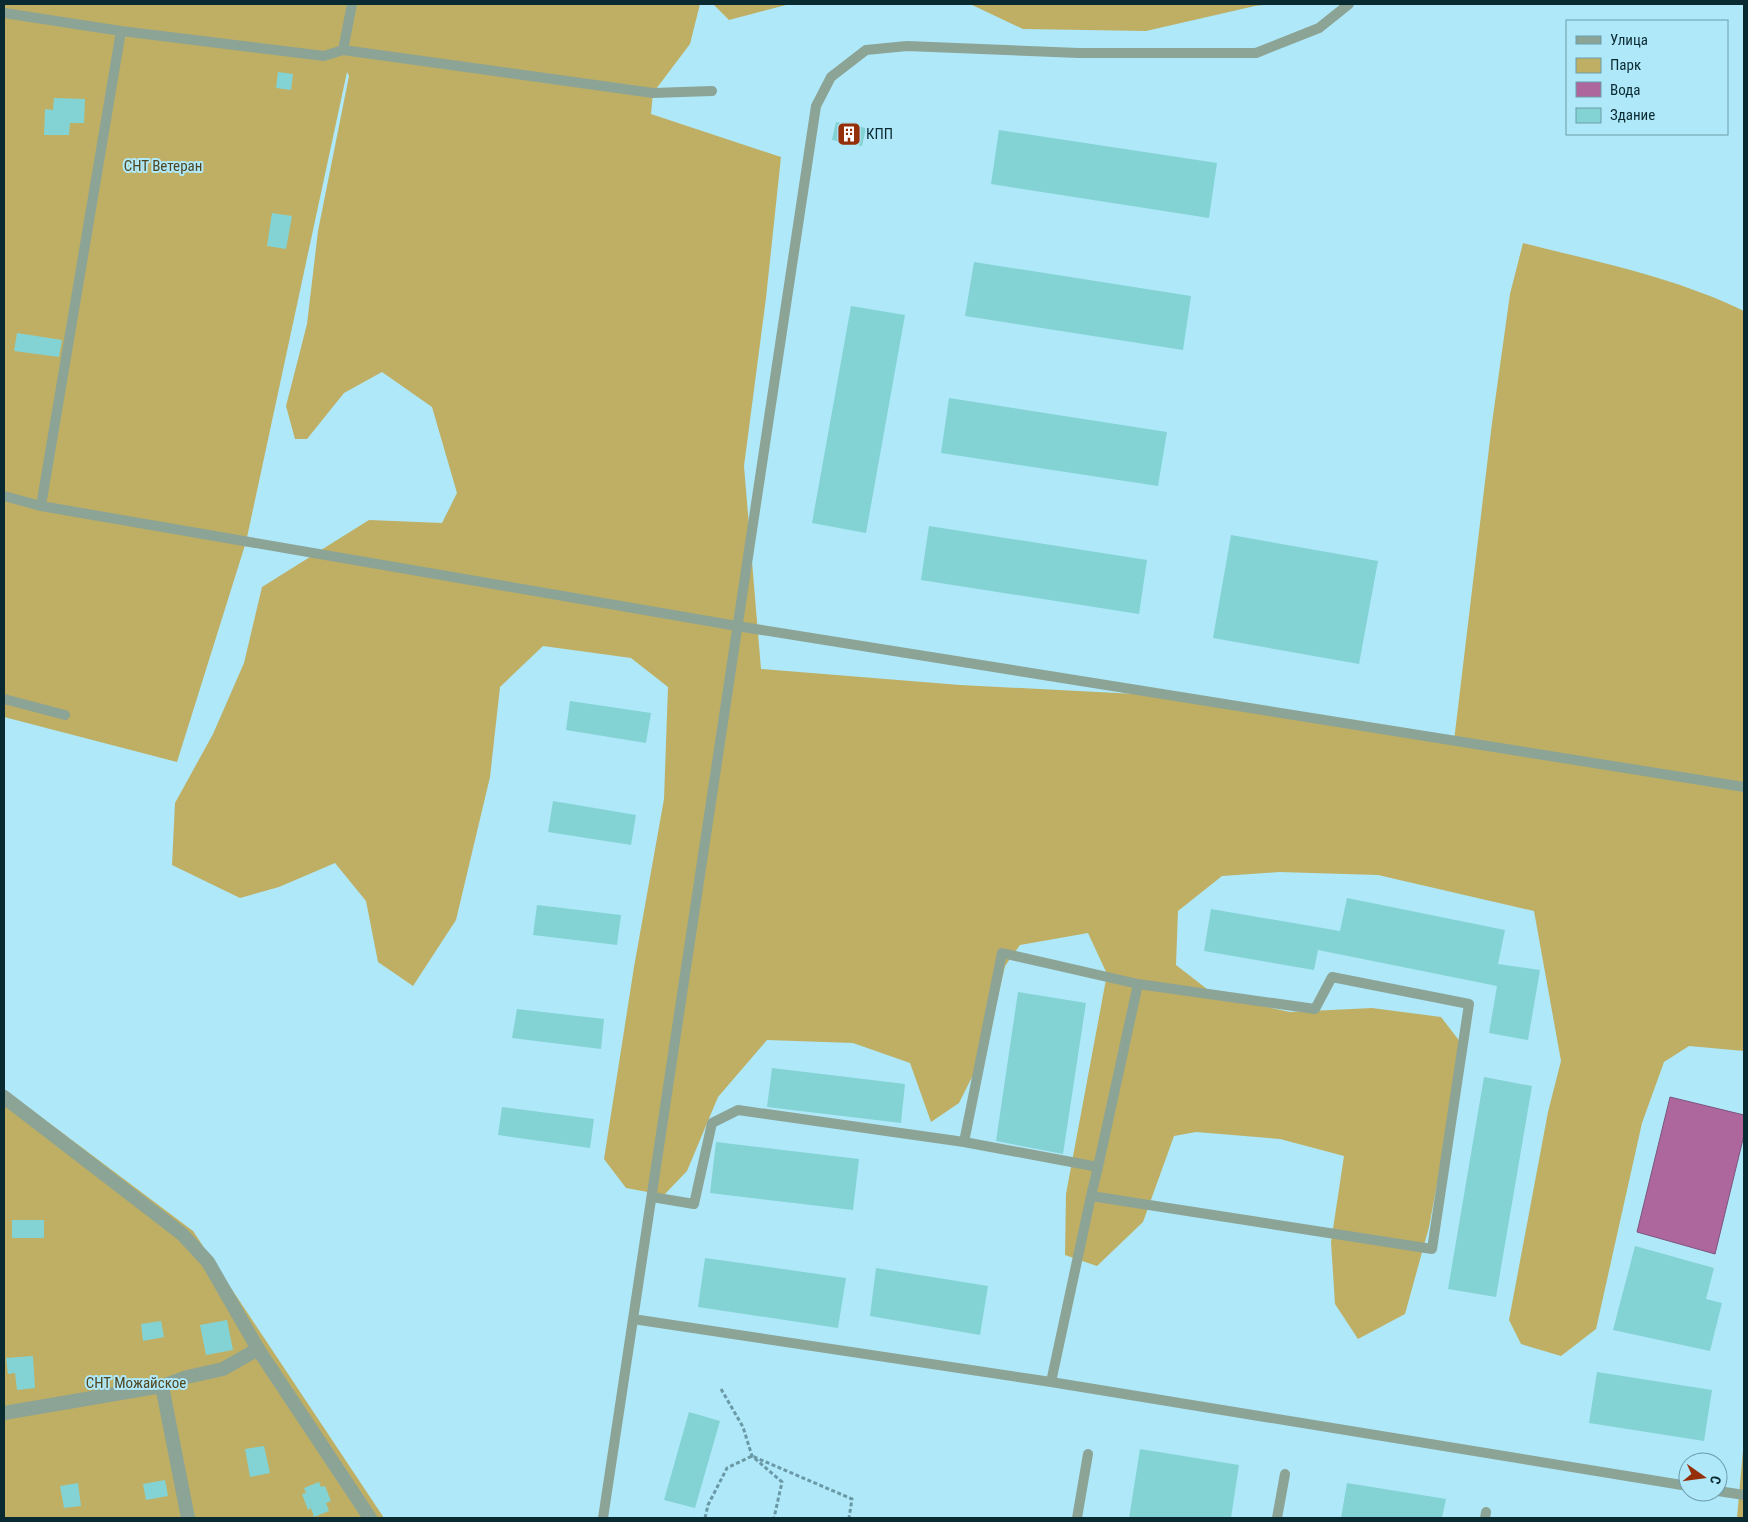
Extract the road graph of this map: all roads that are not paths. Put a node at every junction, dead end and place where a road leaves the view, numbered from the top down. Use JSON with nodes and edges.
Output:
{"nodes":[{"id":1,"x":352,"y":4,"type":"edge"},
{"id":2,"x":1349,"y":4,"type":"edge"},
{"id":3,"x":4,"y":13,"type":"edge"},
{"id":4,"x":121,"y":31,"type":"junction"},
{"id":5,"x":342,"y":50,"type":"junction"},
{"id":6,"x":712,"y":91,"type":"dead end"},
{"id":7,"x":4,"y":496,"type":"edge"},
{"id":8,"x":41,"y":506,"type":"junction"},
{"id":9,"x":737,"y":626,"type":"junction"},
{"id":10,"x":4,"y":699,"type":"edge"},
{"id":11,"x":65,"y":715,"type":"dead end"},
{"id":12,"x":1744,"y":787,"type":"edge"},
{"id":13,"x":1138,"y":984,"type":"junction"},
{"id":14,"x":4,"y":1097,"type":"edge"},
{"id":15,"x":964,"y":1142,"type":"junction"},
{"id":16,"x":1098,"y":1168,"type":"junction"},
{"id":17,"x":1091,"y":1196,"type":"junction"},
{"id":18,"x":652,"y":1197,"type":"junction"},
{"id":19,"x":634,"y":1319,"type":"junction"},
{"id":20,"x":258,"y":1349,"type":"junction"},
{"id":21,"x":1051,"y":1382,"type":"junction"},
{"id":22,"x":162,"y":1386,"type":"junction"},
{"id":23,"x":4,"y":1413,"type":"edge"},
{"id":24,"x":1088,"y":1454,"type":"dead end"},
{"id":25,"x":1285,"y":1474,"type":"dead end"},
{"id":26,"x":1678,"y":1484,"type":"edge"},
{"id":27,"x":1728,"y":1493,"type":"edge"},
{"id":28,"x":1744,"y":1495,"type":"edge"},
{"id":29,"x":188,"y":1518,"type":"edge"},
{"id":30,"x":370,"y":1518,"type":"edge"},
{"id":31,"x":603,"y":1518,"type":"edge"},
{"id":32,"x":1077,"y":1518,"type":"edge"},
{"id":33,"x":1277,"y":1518,"type":"edge"}],
"edges":[{"from":1,"to":5,"type":"lane"},
{"from":2,"to":9,"type":"lane"},
{"from":3,"to":4,"type":"lane"},
{"from":4,"to":5,"type":"lane"},
{"from":4,"to":8,"type":"lane"},
{"from":5,"to":6,"type":"lane"},
{"from":7,"to":8,"type":"lane"},
{"from":8,"to":9,"type":"lane"},
{"from":9,"to":12,"type":"lane"},
{"from":9,"to":18,"type":"lane"},
{"from":10,"to":11,"type":"lane"},
{"from":13,"to":15,"type":"lane"},
{"from":13,"to":16,"type":"lane"},
{"from":13,"to":17,"type":"lane"},
{"from":14,"to":20,"type":"street"},
{"from":15,"to":16,"type":"lane"},
{"from":15,"to":18,"type":"lane"},
{"from":16,"to":17,"type":"lane"},
{"from":17,"to":21,"type":"lane"},
{"from":18,"to":19,"type":"lane"},
{"from":19,"to":21,"type":"lane"},
{"from":19,"to":31,"type":"lane"},
{"from":20,"to":22,"type":"street"},
{"from":20,"to":30,"type":"street"},
{"from":21,"to":26,"type":"lane"},
{"from":22,"to":23,"type":"street"},
{"from":22,"to":29,"type":"street"},
{"from":24,"to":32,"type":"lane"},
{"from":25,"to":33,"type":"lane"},
{"from":27,"to":28,"type":"lane"}]}
